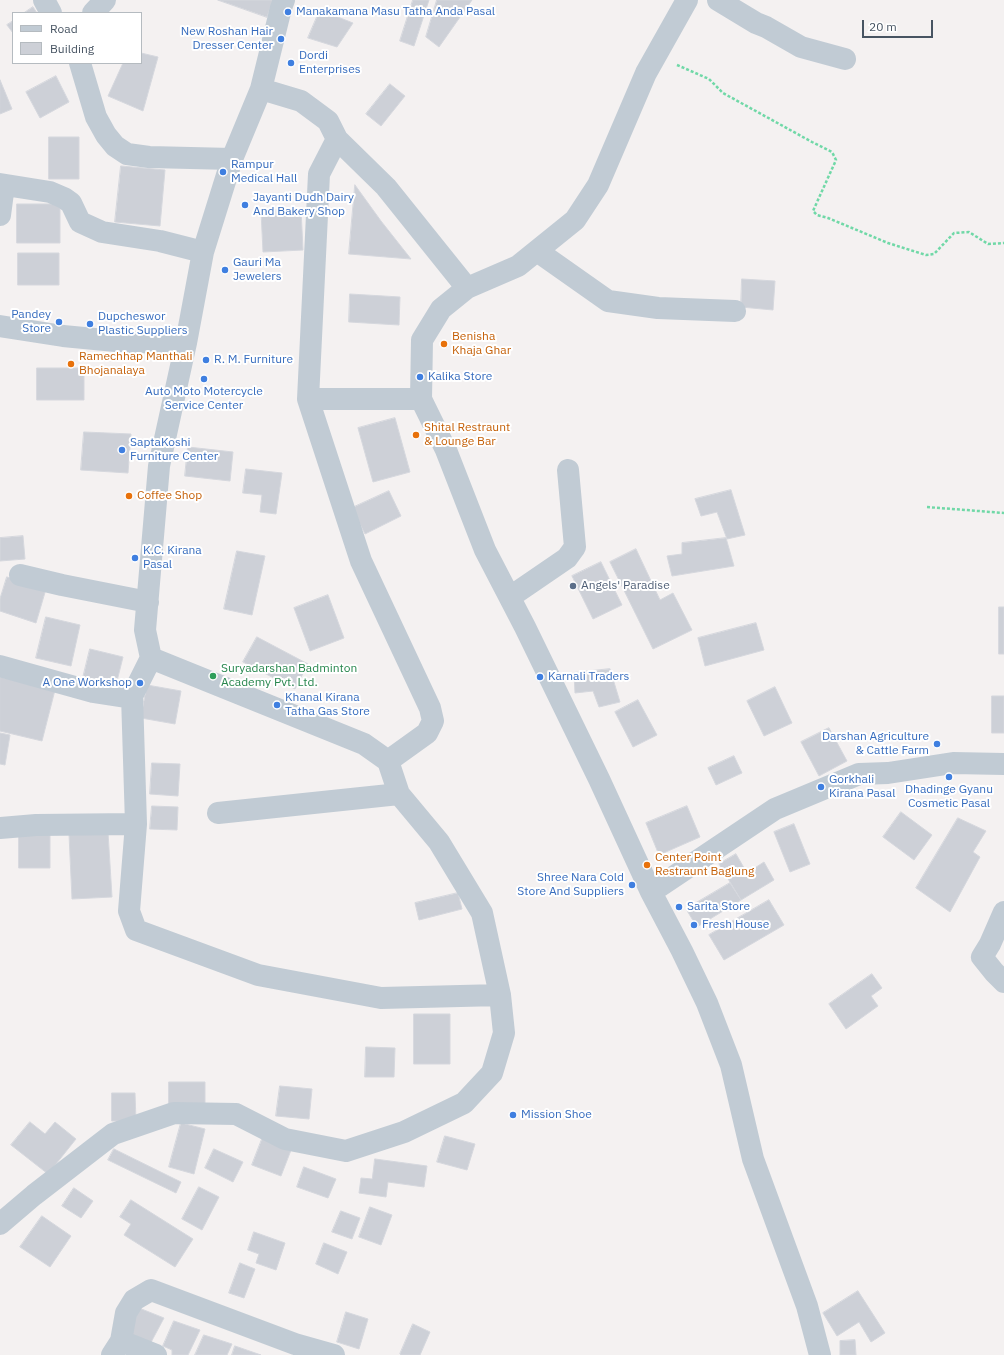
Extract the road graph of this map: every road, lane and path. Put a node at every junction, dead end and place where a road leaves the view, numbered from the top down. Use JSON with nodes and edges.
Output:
{"nodes":[{"id":1,"x":44,"y":0,"type":"edge"},
{"id":2,"x":105,"y":0,"type":"edge"},
{"id":3,"x":284,"y":0,"type":"edge"},
{"id":4,"x":687,"y":0,"type":"edge"},
{"id":5,"x":718,"y":0,"type":"edge"},
{"id":6,"x":50,"y":12,"type":"edge"},
{"id":7,"x":94,"y":12,"type":"edge"},
{"id":8,"x":657,"y":55,"type":"junction"},
{"id":9,"x":844,"y":59,"type":"dead end"},
{"id":10,"x":80,"y":64,"type":"edge"},
{"id":11,"x":261,"y":89,"type":"junction"},
{"id":12,"x":337,"y":139,"type":"junction"},
{"id":13,"x":232,"y":159,"type":"junction"},
{"id":14,"x":2,"y":184,"type":"edge"},
{"id":15,"x":0,"y":215,"type":"edge"},
{"id":16,"x":1004,"y":243,"type":"edge"},
{"id":17,"x":536,"y":251,"type":"junction"},
{"id":18,"x":203,"y":252,"type":"junction"},
{"id":19,"x":466,"y":288,"type":"junction"},
{"id":20,"x":735,"y":310,"type":"dead end"},
{"id":21,"x":0,"y":326,"type":"edge"},
{"id":22,"x":186,"y":343,"type":"junction"},
{"id":23,"x":308,"y":399,"type":"junction"},
{"id":24,"x":421,"y":399,"type":"junction"},
{"id":25,"x":568,"y":470,"type":"dead end"},
{"id":26,"x":927,"y":507,"type":"dead end"},
{"id":27,"x":1004,"y":513,"type":"edge"},
{"id":28,"x":20,"y":575,"type":"dead end"},
{"id":29,"x":510,"y":597,"type":"junction"},
{"id":30,"x":148,"y":602,"type":"junction"},
{"id":31,"x":151,"y":658,"type":"junction"},
{"id":32,"x":0,"y":666,"type":"edge"},
{"id":33,"x":132,"y":698,"type":"junction"},
{"id":34,"x":388,"y":761,"type":"junction"},
{"id":35,"x":1004,"y":764,"type":"edge"},
{"id":36,"x":399,"y":794,"type":"junction"},
{"id":37,"x":218,"y":813,"type":"dead end"},
{"id":38,"x":136,"y":824,"type":"junction"},
{"id":39,"x":0,"y":828,"type":"edge"},
{"id":40,"x":651,"y":892,"type":"junction"},
{"id":41,"x":1004,"y":912,"type":"edge"},
{"id":42,"x":1004,"y":982,"type":"edge"},
{"id":43,"x":500,"y":996,"type":"junction"},
{"id":44,"x":0,"y":1224,"type":"edge"},
{"id":45,"x":116,"y":1348,"type":"edge"},
{"id":46,"x":156,"y":1355,"type":"edge"},
{"id":47,"x":334,"y":1355,"type":"edge"},
{"id":48,"x":820,"y":1355,"type":"edge"}],
"edges":[{"from":1,"to":6,"type":"street"},
{"from":2,"to":7,"type":"street"},
{"from":3,"to":11,"type":"street"},
{"from":4,"to":8,"type":"street"},
{"from":5,"to":9,"type":"street"},
{"from":8,"to":16,"type":"path"},
{"from":8,"to":17,"type":"street"},
{"from":10,"to":13,"type":"street"},
{"from":11,"to":12,"type":"street"},
{"from":11,"to":13,"type":"street"},
{"from":12,"to":19,"type":"street"},
{"from":12,"to":23,"type":"street"},
{"from":13,"to":18,"type":"street"},
{"from":14,"to":15,"type":"street"},
{"from":14,"to":18,"type":"street"},
{"from":17,"to":19,"type":"street"},
{"from":17,"to":20,"type":"street"},
{"from":18,"to":22,"type":"street"},
{"from":19,"to":24,"type":"street"},
{"from":21,"to":22,"type":"street"},
{"from":22,"to":30,"type":"street"},
{"from":23,"to":24,"type":"street"},
{"from":23,"to":34,"type":"street"},
{"from":24,"to":29,"type":"street"},
{"from":25,"to":29,"type":"street"},
{"from":26,"to":27,"type":"path"},
{"from":28,"to":30,"type":"street"},
{"from":29,"to":40,"type":"street"},
{"from":30,"to":31,"type":"street"},
{"from":31,"to":33,"type":"street"},
{"from":31,"to":34,"type":"street"},
{"from":32,"to":33,"type":"street"},
{"from":33,"to":38,"type":"street"},
{"from":34,"to":36,"type":"street"},
{"from":35,"to":40,"type":"street"},
{"from":36,"to":37,"type":"street"},
{"from":36,"to":43,"type":"street"},
{"from":38,"to":39,"type":"street"},
{"from":38,"to":43,"type":"street"},
{"from":40,"to":48,"type":"street"},
{"from":41,"to":42,"type":"street"},
{"from":43,"to":44,"type":"street"},
{"from":45,"to":46,"type":"street"},
{"from":45,"to":47,"type":"street"}]}
